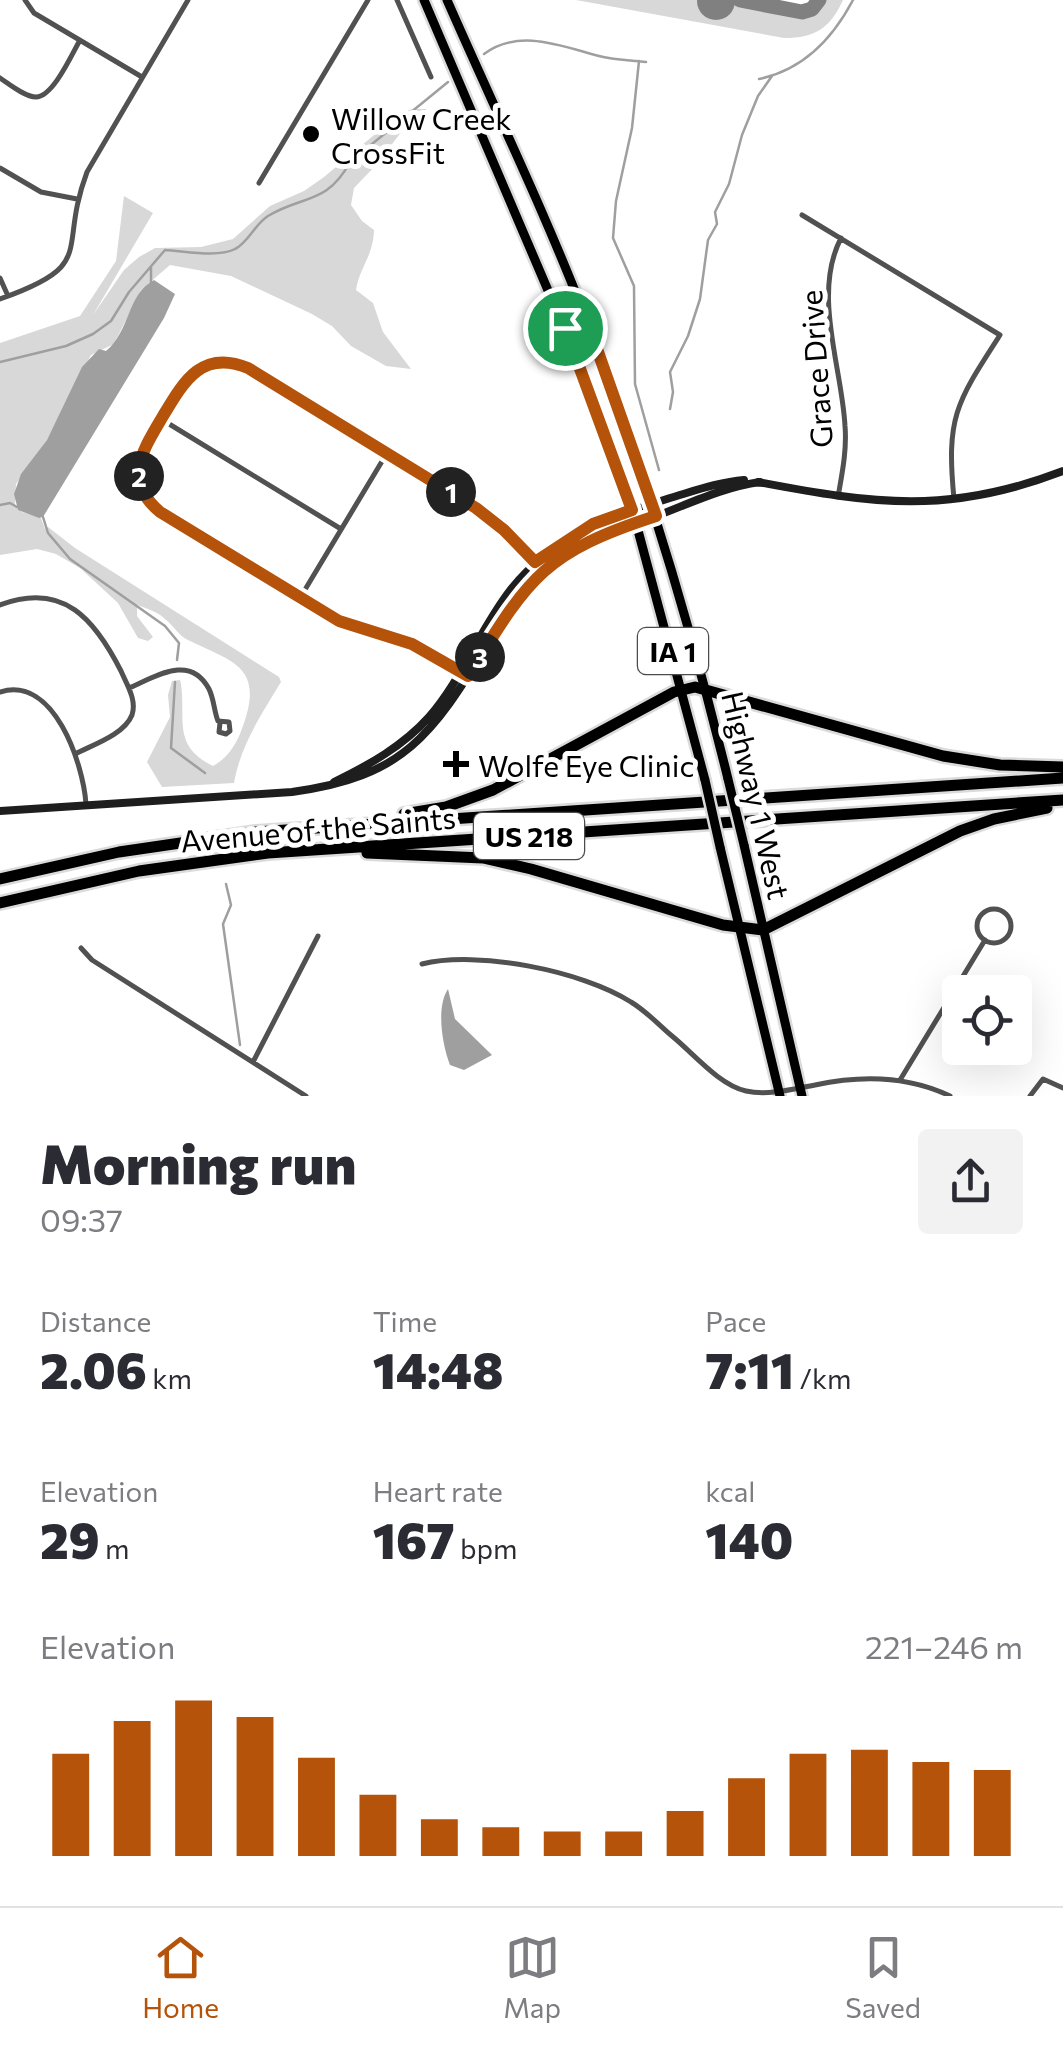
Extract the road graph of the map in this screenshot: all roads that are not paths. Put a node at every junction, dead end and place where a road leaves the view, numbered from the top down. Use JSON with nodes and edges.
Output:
{"nodes":[{"id":1,"x":25,"y":0,"type":"edge"},
{"id":2,"x":188,"y":0,"type":"edge"},
{"id":3,"x":368,"y":0,"type":"edge"},
{"id":4,"x":397,"y":0,"type":"edge"},
{"id":5,"x":424,"y":0,"type":"edge"},
{"id":6,"x":448,"y":0,"type":"edge"},
{"id":7,"x":80,"y":40,"type":"junction"},
{"id":8,"x":142,"y":77,"type":"junction"},
{"id":9,"x":431,"y":77,"type":"dead end"},
{"id":10,"x":0,"y":78,"type":"edge"},
{"id":11,"x":491,"y":100,"type":"junction"},
{"id":12,"x":470,"y":109,"type":"junction"},
{"id":13,"x":0,"y":168,"type":"edge"},
{"id":14,"x":259,"y":183,"type":"dead end"},
{"id":15,"x":76,"y":199,"type":"junction"},
{"id":16,"x":802,"y":215,"type":"dead end"},
{"id":17,"x":842,"y":238,"type":"junction"},
{"id":18,"x":0,"y":278,"type":"edge"},
{"id":19,"x":8,"y":296,"type":"junction"},
{"id":20,"x":0,"y":299,"type":"edge"},
{"id":21,"x":586,"y":318,"type":"junction"},
{"id":22,"x":565,"y":328,"type":"junction"},
{"id":23,"x":162,"y":419,"type":"junction"},
{"id":24,"x":386,"y":452,"type":"junction"},
{"id":25,"x":1063,"y":471,"type":"edge"},
{"id":26,"x":760,"y":482,"type":"junction"},
{"id":27,"x":838,"y":498,"type":"junction"},
{"id":28,"x":954,"y":500,"type":"junction"},
{"id":29,"x":652,"y":504,"type":"junction"},
{"id":30,"x":632,"y":510,"type":"junction"},
{"id":31,"x":656,"y":516,"type":"junction"},
{"id":32,"x":636,"y":522,"type":"junction"},
{"id":33,"x":341,"y":529,"type":"junction"},
{"id":34,"x":538,"y":566,"type":"junction"},
{"id":35,"x":300,"y":598,"type":"junction"},
{"id":36,"x":0,"y":605,"type":"edge"},
{"id":37,"x":464,"y":673,"type":"junction"},
{"id":38,"x":129,"y":688,"type":"junction"},
{"id":39,"x":683,"y":689,"type":"junction"},
{"id":40,"x":706,"y":689,"type":"junction"},
{"id":41,"x":0,"y":692,"type":"edge"},
{"id":42,"x":220,"y":722,"type":"dead end"},
{"id":43,"x":75,"y":754,"type":"junction"},
{"id":44,"x":1063,"y":766,"type":"edge"},
{"id":45,"x":1063,"y":778,"type":"edge"},
{"id":46,"x":1063,"y":803,"type":"edge"},
{"id":47,"x":86,"y":807,"type":"junction"},
{"id":48,"x":0,"y":811,"type":"edge"},
{"id":49,"x":306,"y":828,"type":"junction"},
{"id":50,"x":268,"y":853,"type":"junction"},
{"id":51,"x":0,"y":880,"type":"edge"},
{"id":52,"x":0,"y":903,"type":"edge"},
{"id":53,"x":740,"y":928,"type":"junction"},
{"id":54,"x":763,"y":930,"type":"junction"},
{"id":55,"x":318,"y":936,"type":"dead end"},
{"id":56,"x":984,"y":940,"type":"junction"},
{"id":57,"x":82,"y":948,"type":"dead end"},
{"id":58,"x":422,"y":964,"type":"dead end"},
{"id":59,"x":253,"y":1062,"type":"junction"},
{"id":60,"x":900,"y":1080,"type":"junction"},
{"id":61,"x":1063,"y":1088,"type":"edge"},
{"id":62,"x":801,"y":1092,"type":"edge"},
{"id":63,"x":779,"y":1094,"type":"edge"},
{"id":64,"x":306,"y":1096,"type":"edge"},
{"id":65,"x":950,"y":1096,"type":"edge"},
{"id":66,"x":1030,"y":1096,"type":"edge"}],
"edges":[{"from":1,"to":7,"type":"street"},
{"from":2,"to":8,"type":"street"},
{"from":3,"to":14,"type":"street"},
{"from":4,"to":9,"type":"street"},
{"from":5,"to":12,"type":"main road","name":"Highway 1 West","number":"IA 1"},
{"from":6,"to":11,"type":"main road","name":"Highway 1 West","number":"IA 1"},
{"from":7,"to":8,"type":"street"},
{"from":7,"to":10,"type":"street"},
{"from":8,"to":15,"type":"street"},
{"from":11,"to":12,"type":"main road"},
{"from":11,"to":21,"type":"main road","name":"Highway 1 West","number":"IA 1"},
{"from":12,"to":22,"type":"main road","name":"Highway 1 West","number":"IA 1"},
{"from":13,"to":15,"type":"street"},
{"from":15,"to":19,"type":"street"},
{"from":16,"to":17,"type":"street"},
{"from":17,"to":27,"type":"street","name":"Grace Drive"},
{"from":17,"to":28,"type":"street"},
{"from":18,"to":19,"type":"street"},
{"from":19,"to":20,"type":"street"},
{"from":21,"to":22,"type":"main road"},
{"from":21,"to":29,"type":"main road","name":"Highway 1 West","number":"IA 1"},
{"from":22,"to":30,"type":"main road","name":"Highway 1 West","number":"IA 1"},
{"from":23,"to":24,"type":"street"},
{"from":23,"to":33,"type":"street"},
{"from":23,"to":35,"type":"street"},
{"from":24,"to":33,"type":"street"},
{"from":24,"to":34,"type":"street"},
{"from":25,"to":28,"type":"main road"},
{"from":26,"to":27,"type":"main road"},
{"from":26,"to":29,"type":"main road"},
{"from":26,"to":31,"type":"main road"},
{"from":27,"to":28,"type":"main road"},
{"from":29,"to":30,"type":"main road"},
{"from":29,"to":31,"type":"main road","name":"Highway 1 West","number":"IA 1"},
{"from":30,"to":32,"type":"main road","name":"Highway 1 West","number":"IA 1"},
{"from":30,"to":34,"type":"main road"},
{"from":31,"to":32,"type":"main road"},
{"from":31,"to":40,"type":"main road","name":"Highway 1 West","number":"IA 1"},
{"from":32,"to":34,"type":"main road"},
{"from":32,"to":39,"type":"main road","name":"Highway 1 West","number":"IA 1"},
{"from":33,"to":35,"type":"street"},
{"from":34,"to":37,"type":"main road"},
{"from":35,"to":37,"type":"street"},
{"from":36,"to":38,"type":"street"},
{"from":37,"to":47,"type":"main road"},
{"from":38,"to":42,"type":"street"},
{"from":38,"to":43,"type":"street"},
{"from":39,"to":40,"type":"highway"},
{"from":39,"to":49,"type":"highway"},
{"from":39,"to":53,"type":"main road","name":"Highway 1 West","number":"IA 1","bridge":true},
{"from":40,"to":44,"type":"highway"},
{"from":40,"to":54,"type":"main road","name":"Highway 1 West","number":"IA 1","bridge":true},
{"from":41,"to":43,"type":"street"},
{"from":43,"to":47,"type":"street"},
{"from":45,"to":49,"type":"highway","name":"Avenue of the Saints","number":"US 218"},
{"from":46,"to":50,"type":"highway","name":"Avenue of the Saints","number":"US 218"},
{"from":46,"to":54,"type":"highway"},
{"from":47,"to":48,"type":"main road"},
{"from":49,"to":51,"type":"highway","name":"Avenue of the Saints","number":"US 218"},
{"from":50,"to":52,"type":"highway","name":"Avenue of the Saints","number":"US 218"},
{"from":50,"to":53,"type":"highway"},
{"from":53,"to":54,"type":"highway"},
{"from":53,"to":63,"type":"main road","name":"Highway 1 West"},
{"from":54,"to":62,"type":"main road","name":"Highway 1 West"},
{"from":55,"to":59,"type":"street"},
{"from":56,"to":56,"type":"street"},
{"from":56,"to":60,"type":"street"},
{"from":57,"to":59,"type":"street"},
{"from":58,"to":63,"type":"street"},
{"from":59,"to":64,"type":"street"},
{"from":60,"to":62,"type":"street"},
{"from":60,"to":65,"type":"street"},
{"from":61,"to":66,"type":"street"},
{"from":62,"to":63,"type":"street"}]}
